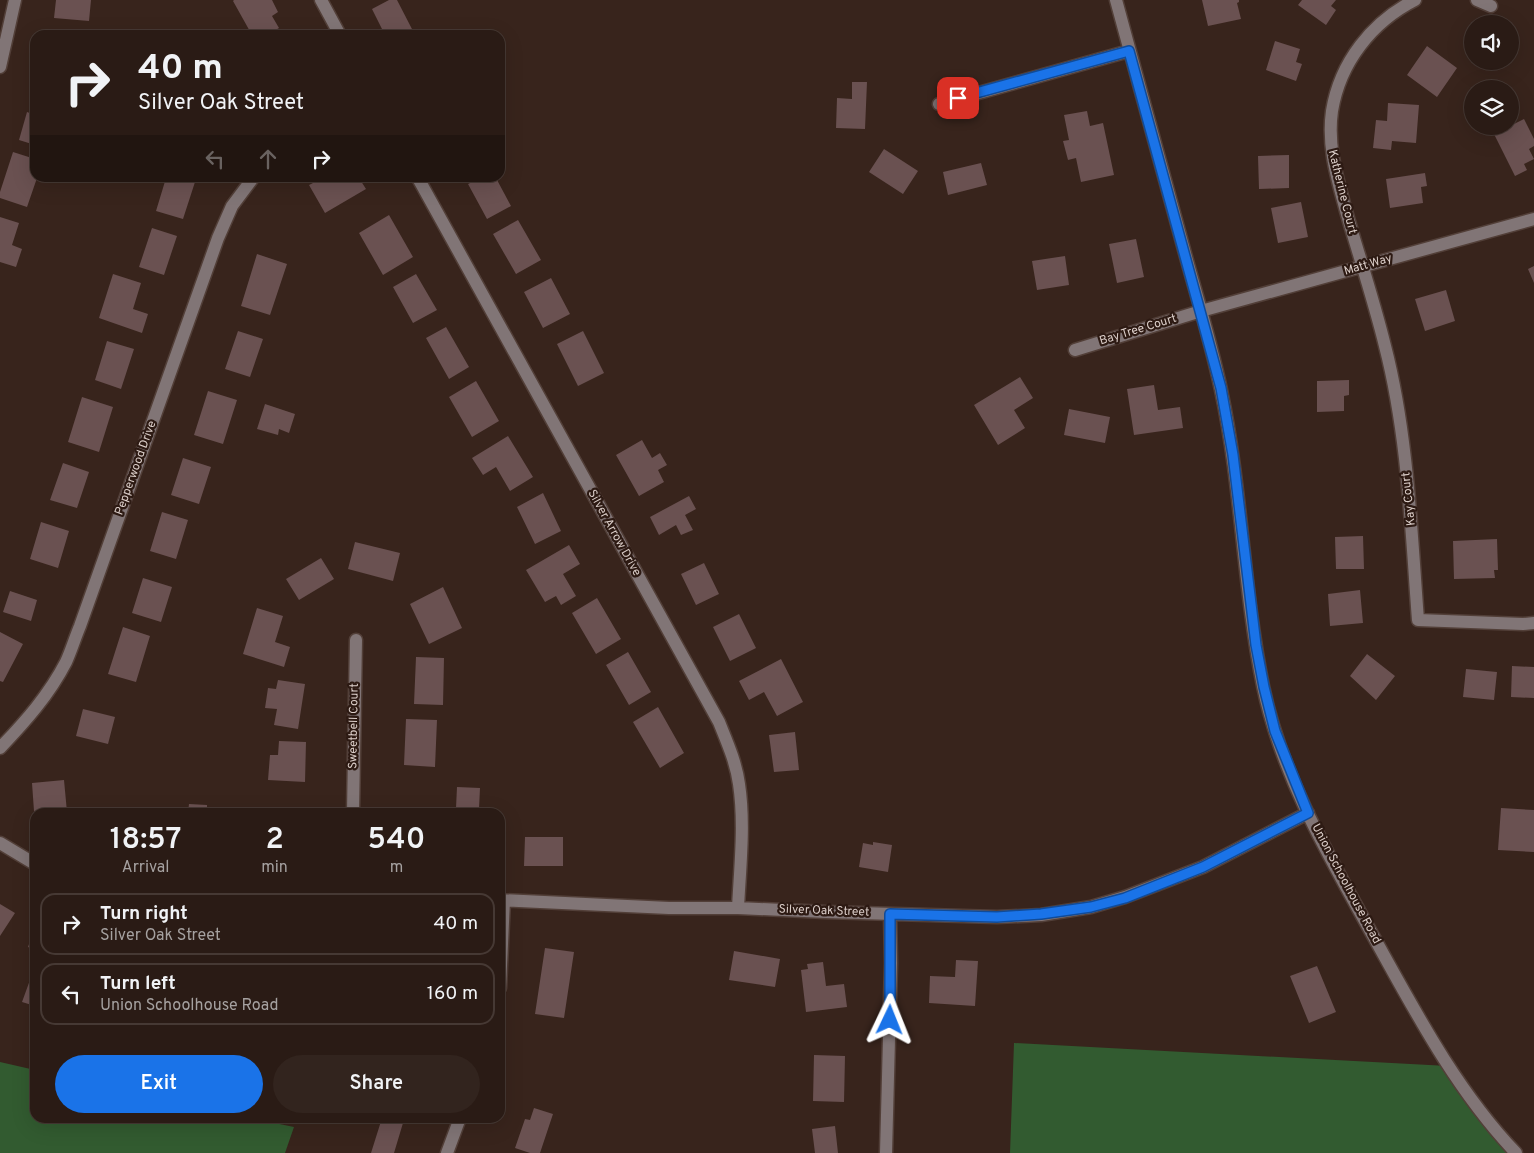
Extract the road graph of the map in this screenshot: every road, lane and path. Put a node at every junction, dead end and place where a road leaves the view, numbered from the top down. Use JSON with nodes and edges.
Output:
{"nodes":[{"id":1,"x":15,"y":0,"type":"edge"},
{"id":2,"x":320,"y":0,"type":"edge"},
{"id":3,"x":1116,"y":0,"type":"edge"},
{"id":4,"x":1415,"y":0,"type":"edge"},
{"id":5,"x":1477,"y":0,"type":"edge"},
{"id":6,"x":1491,"y":6,"type":"dead end"},
{"id":7,"x":337,"y":30,"type":"edge"},
{"id":8,"x":2,"y":48,"type":"edge"},
{"id":9,"x":1129,"y":51,"type":"junction"},
{"id":10,"x":0,"y":67,"type":"edge"},
{"id":11,"x":939,"y":104,"type":"dead end"},
{"id":12,"x":250,"y":182,"type":"edge"},
{"id":13,"x":420,"y":182,"type":"edge"},
{"id":14,"x":1534,"y":219,"type":"edge"},
{"id":15,"x":1362,"y":267,"type":"junction"},
{"id":16,"x":1201,"y":311,"type":"junction"},
{"id":17,"x":1075,"y":350,"type":"dead end"},
{"id":18,"x":1534,"y":622,"type":"edge"},
{"id":19,"x":356,"y":640,"type":"dead end"},
{"id":20,"x":0,"y":748,"type":"edge"},
{"id":21,"x":353,"y":808,"type":"edge"},
{"id":22,"x":1308,"y":813,"type":"junction"},
{"id":23,"x":0,"y":843,"type":"edge"},
{"id":24,"x":30,"y":861,"type":"edge"},
{"id":25,"x":505,"y":900,"type":"edge"},
{"id":26,"x":738,"y":908,"type":"junction"},
{"id":27,"x":890,"y":914,"type":"junction"},
{"id":28,"x":458,"y":1123,"type":"edge"},
{"id":29,"x":447,"y":1153,"type":"edge"},
{"id":30,"x":886,"y":1153,"type":"edge"},
{"id":31,"x":1516,"y":1153,"type":"edge"}],
"edges":[{"from":1,"to":8,"type":"street"},
{"from":2,"to":7,"type":"street"},
{"from":3,"to":9,"type":"street","name":"Union Schoolhouse Road"},
{"from":4,"to":15,"type":"street","name":"Katherine Court"},
{"from":5,"to":6,"type":"street"},
{"from":8,"to":10,"type":"street"},
{"from":9,"to":11,"type":"street"},
{"from":9,"to":16,"type":"street","name":"Union Schoolhouse Road"},
{"from":12,"to":20,"type":"street","name":"Pepperwood Drive"},
{"from":13,"to":26,"type":"street","name":"Silver Arrow Drive"},
{"from":14,"to":15,"type":"street","name":"Matt Way"},
{"from":15,"to":16,"type":"street","name":"Matt Way"},
{"from":15,"to":18,"type":"street","name":"Kay Court"},
{"from":16,"to":17,"type":"street","name":"Bay Tree Court"},
{"from":16,"to":22,"type":"street","name":"Union Schoolhouse Road"},
{"from":19,"to":21,"type":"street","name":"Sweetbell Court"},
{"from":22,"to":27,"type":"street","name":"Silver Oak Street"},
{"from":22,"to":31,"type":"street","name":"Union Schoolhouse Road"},
{"from":23,"to":24,"type":"street"},
{"from":25,"to":26,"type":"street","name":"Silver Oak Street"},
{"from":26,"to":27,"type":"street","name":"Silver Oak Street"},
{"from":27,"to":30,"type":"street"},
{"from":28,"to":29,"type":"street"}]}
